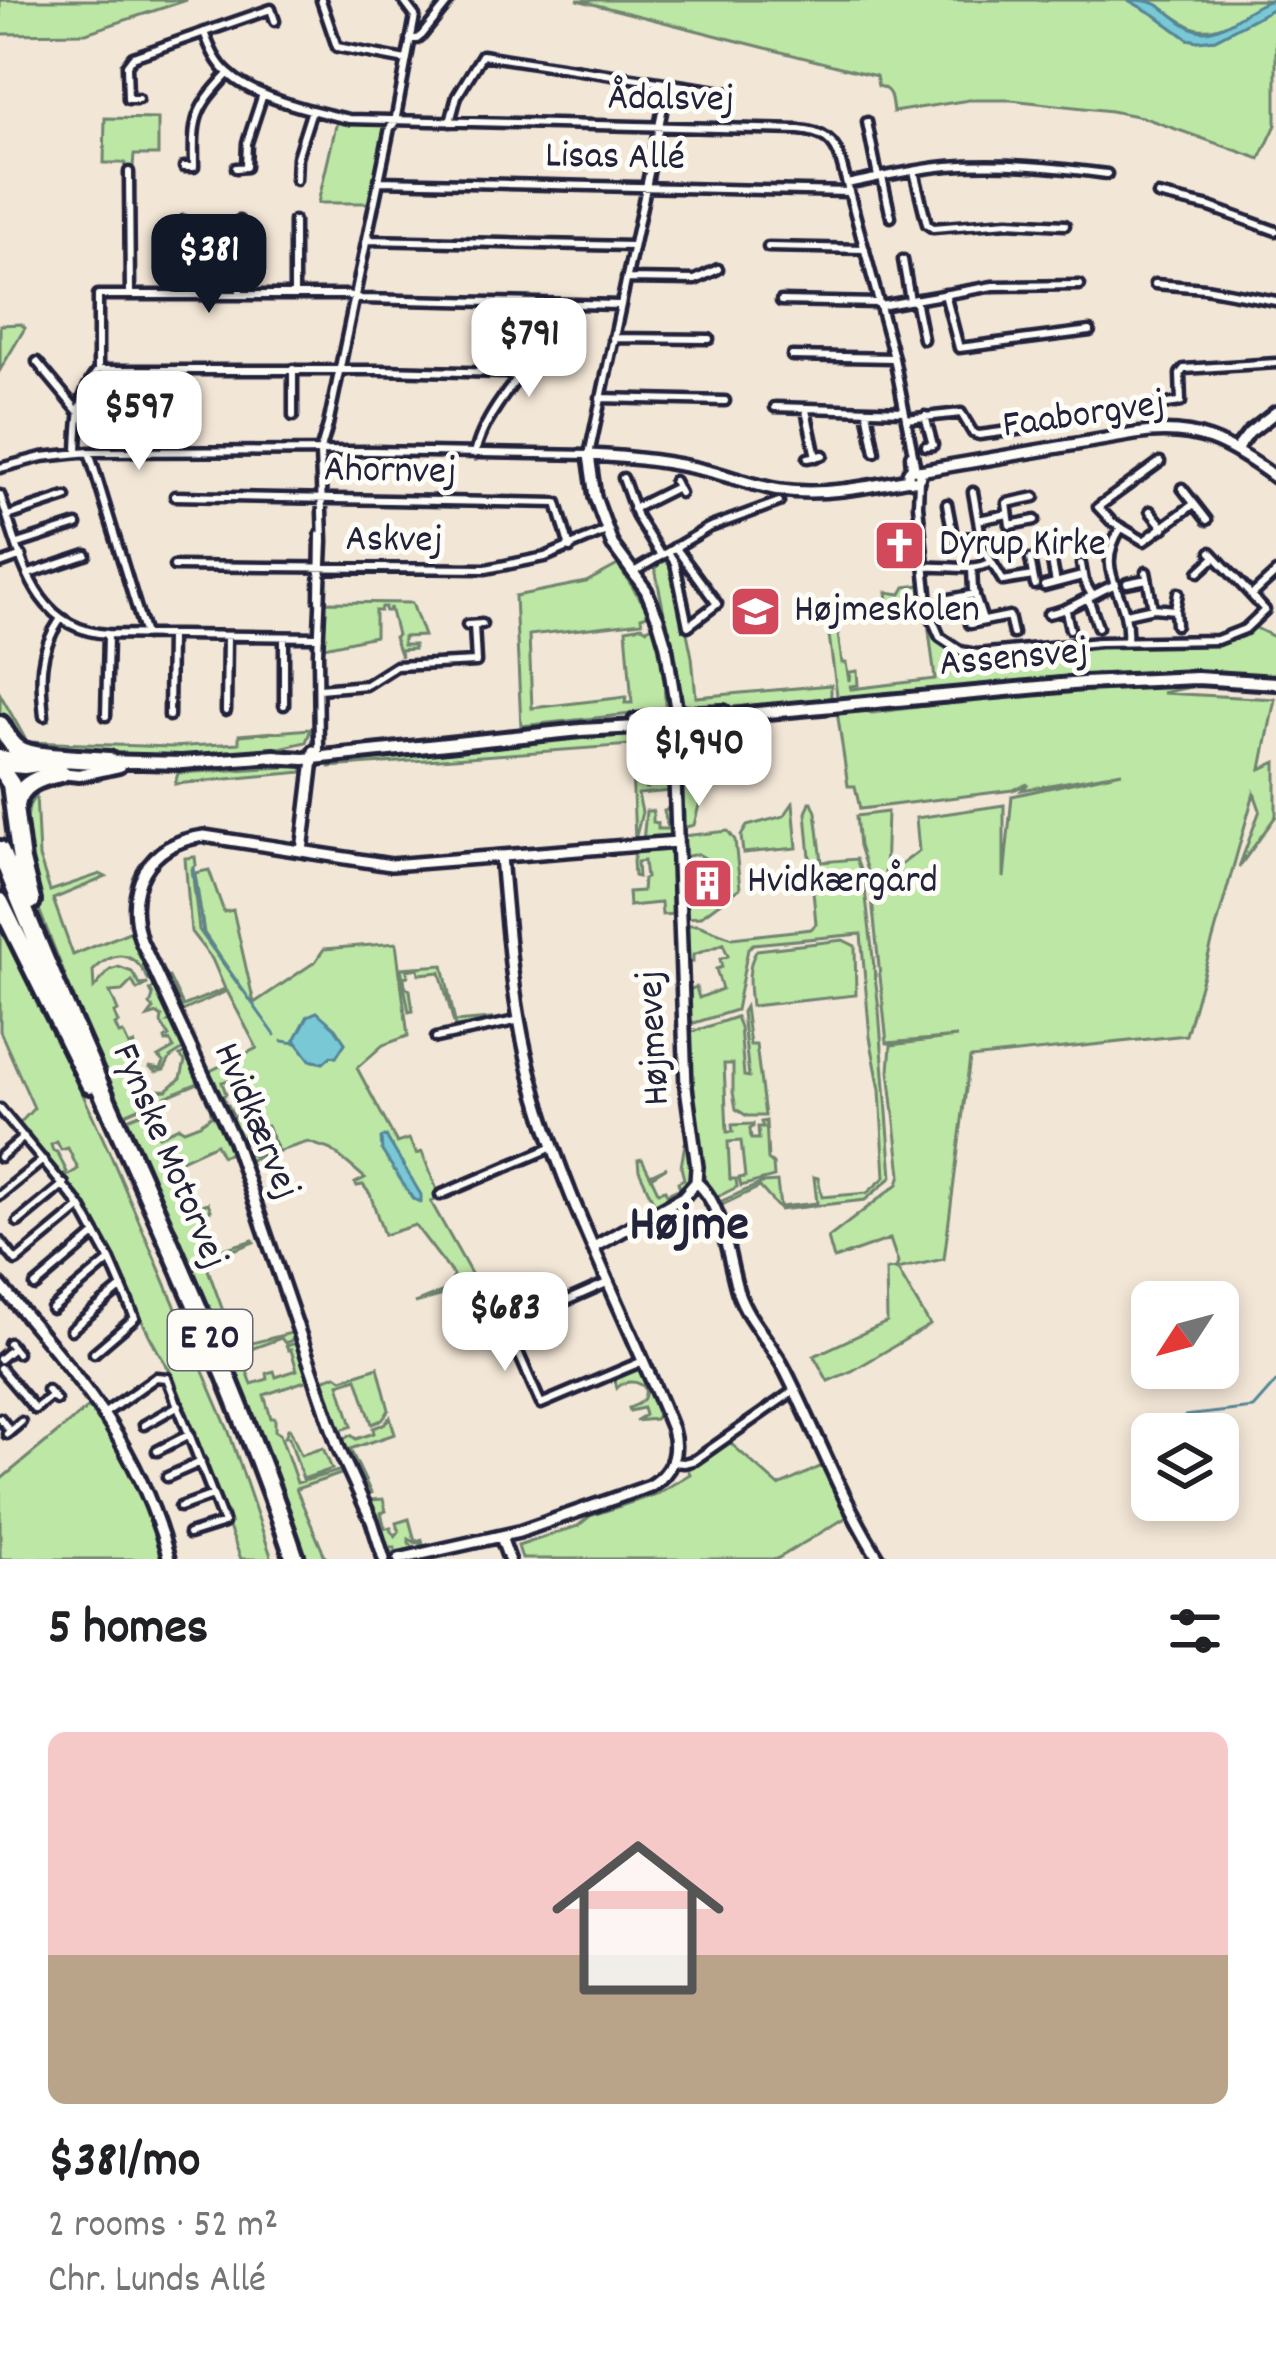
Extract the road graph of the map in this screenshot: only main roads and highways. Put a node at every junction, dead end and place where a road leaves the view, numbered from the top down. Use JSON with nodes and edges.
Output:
{"nodes":[{"id":1,"x":1276,"y":682,"type":"edge"},
{"id":2,"x":673,"y":720,"type":"junction"},
{"id":3,"x":0,"y":728,"type":"edge"},
{"id":4,"x":580,"y":730,"type":"junction"},
{"id":5,"x":0,"y":753,"type":"edge"},
{"id":6,"x":108,"y":761,"type":"junction"},
{"id":7,"x":133,"y":764,"type":"junction"},
{"id":8,"x":40,"y":766,"type":"junction"},
{"id":9,"x":0,"y":767,"type":"edge"},
{"id":10,"x":61,"y":773,"type":"junction"},
{"id":11,"x":18,"y":837,"type":"junction"},
{"id":12,"x":0,"y":850,"type":"edge"},
{"id":13,"x":0,"y":872,"type":"edge"},
{"id":14,"x":0,"y":902,"type":"edge"},
{"id":15,"x":80,"y":1037,"type":"junction"},
{"id":16,"x":95,"y":1094,"type":"junction"},
{"id":17,"x":291,"y":1559,"type":"edge"}],
"edges":[{"from":1,"to":2,"type":"main road","name":"Assensvej"},
{"from":2,"to":4,"type":"main road","name":"Assensvej"},
{"from":2,"to":4,"type":"main road","name":"Assensvej"},
{"from":3,"to":5,"type":"highway"},
{"from":3,"to":6,"type":"highway"},
{"from":4,"to":7,"type":"main road","name":"Assensvej"},
{"from":5,"to":8,"type":"main road","name":"Assensvej"},
{"from":6,"to":7,"type":"main road","name":"Assensvej"},
{"from":6,"to":8,"type":"main road","name":"Assensvej"},
{"from":7,"to":10,"type":"main road","name":"Assensvej"},
{"from":8,"to":9,"type":"main road","name":"Assensvej"},
{"from":8,"to":10,"type":"main road","name":"Assensvej"},
{"from":9,"to":11,"type":"highway"},
{"from":10,"to":11,"type":"highway"},
{"from":11,"to":15,"type":"highway"},
{"from":12,"to":15,"type":"highway","name":"Fynske Motorvej","number":"E 20"},
{"from":13,"to":16,"type":"highway","name":"Fynske Motorvej","number":"E 20"},
{"from":14,"to":16,"type":"highway"},
{"from":15,"to":17,"type":"highway","name":"Fynske Motorvej","number":"E 20"},
{"from":16,"to":17,"type":"highway","name":"Fynske Motorvej","number":"E 20"}]}
